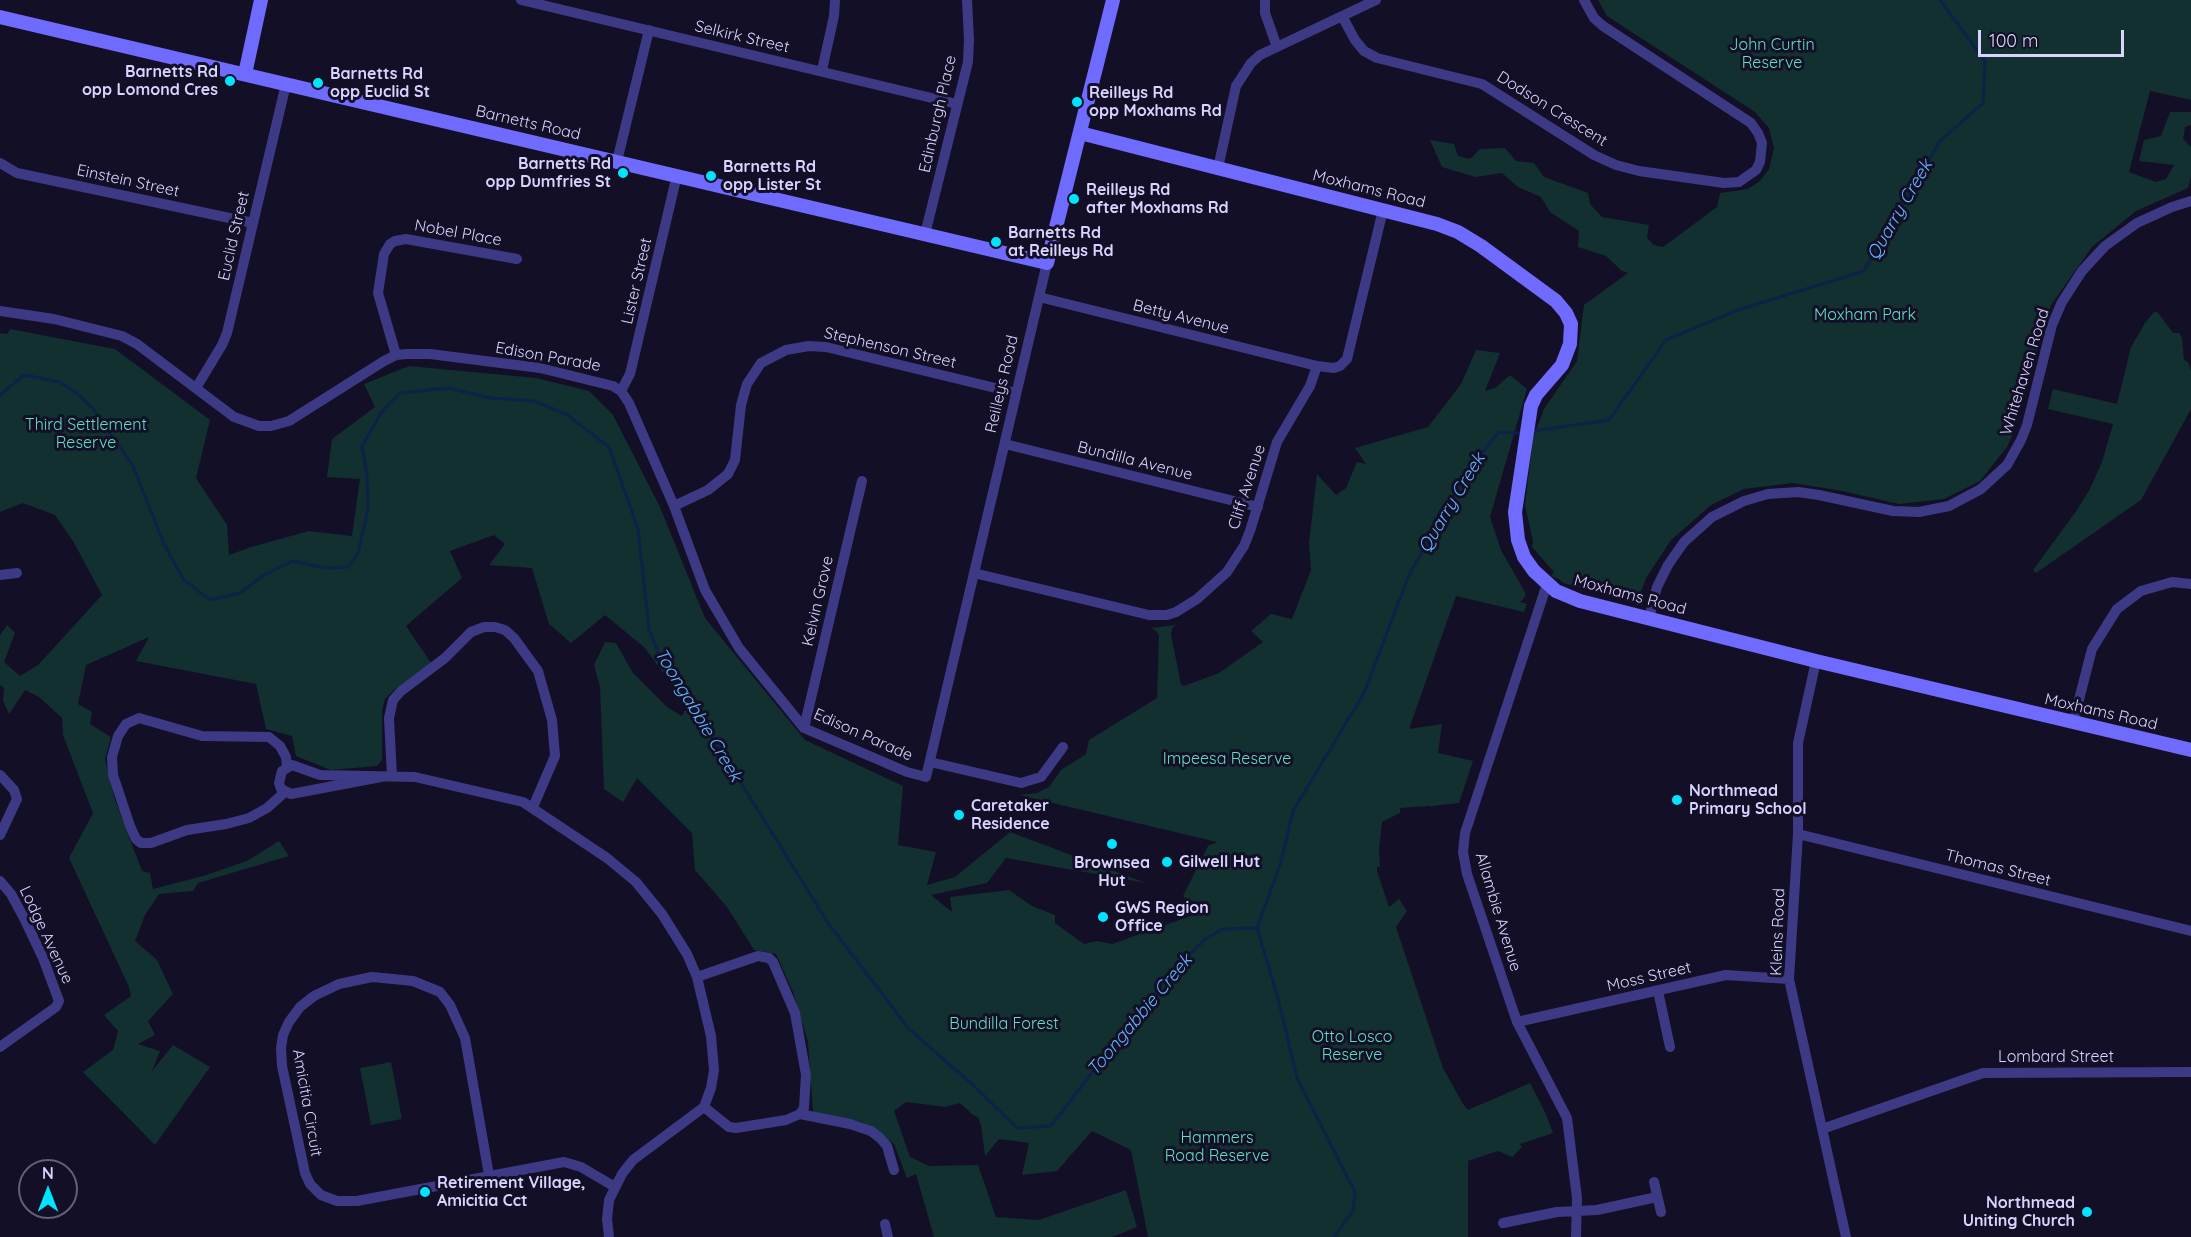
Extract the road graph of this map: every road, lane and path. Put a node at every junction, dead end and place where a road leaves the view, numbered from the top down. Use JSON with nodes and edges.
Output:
{"nodes":[{"id":1,"x":261,"y":0,"type":"edge"},
{"id":2,"x":521,"y":0,"type":"edge"},
{"id":3,"x":835,"y":0,"type":"edge"},
{"id":4,"x":967,"y":0,"type":"edge"},
{"id":5,"x":1113,"y":0,"type":"edge"},
{"id":6,"x":1265,"y":0,"type":"edge"},
{"id":7,"x":1376,"y":0,"type":"edge"},
{"id":8,"x":1584,"y":0,"type":"edge"},
{"id":9,"x":1342,"y":16,"type":"junction"},
{"id":10,"x":0,"y":17,"type":"edge"},
{"id":11,"x":649,"y":30,"type":"junction"},
{"id":12,"x":1277,"y":47,"type":"junction"},
{"id":13,"x":822,"y":70,"type":"junction"},
{"id":14,"x":245,"y":74,"type":"junction"},
{"id":15,"x":286,"y":84,"type":"junction"},
{"id":16,"x":957,"y":104,"type":"junction"},
{"id":17,"x":1080,"y":133,"type":"junction"},
{"id":18,"x":617,"y":161,"type":"junction"},
{"id":19,"x":0,"y":164,"type":"edge"},
{"id":20,"x":1218,"y":168,"type":"junction"},
{"id":21,"x":677,"y":176,"type":"junction"},
{"id":22,"x":2191,"y":201,"type":"edge"},
{"id":23,"x":1383,"y":210,"type":"junction"},
{"id":24,"x":253,"y":223,"type":"junction"},
{"id":25,"x":926,"y":234,"type":"junction"},
{"id":26,"x":517,"y":259,"type":"dead end"},
{"id":27,"x":1047,"y":263,"type":"junction"},
{"id":28,"x":1039,"y":297,"type":"junction"},
{"id":29,"x":0,"y":311,"type":"edge"},
{"id":30,"x":396,"y":355,"type":"junction"},
{"id":31,"x":1317,"y":366,"type":"junction"},
{"id":32,"x":196,"y":388,"type":"junction"},
{"id":33,"x":621,"y":391,"type":"junction"},
{"id":34,"x":1016,"y":393,"type":"junction"},
{"id":35,"x":1005,"y":444,"type":"junction"},
{"id":36,"x":862,"y":481,"type":"dead end"},
{"id":37,"x":674,"y":506,"type":"junction"},
{"id":38,"x":1258,"y":507,"type":"junction"},
{"id":39,"x":17,"y":573,"type":"dead end"},
{"id":40,"x":974,"y":573,"type":"junction"},
{"id":41,"x":0,"y":575,"type":"edge"},
{"id":42,"x":1547,"y":584,"type":"junction"},
{"id":43,"x":2191,"y":584,"type":"edge"},
{"id":44,"x":1649,"y":618,"type":"junction"},
{"id":45,"x":1816,"y":661,"type":"junction"},
{"id":46,"x":2073,"y":723,"type":"junction"},
{"id":47,"x":804,"y":728,"type":"junction"},
{"id":48,"x":1064,"y":747,"type":"dead end"},
{"id":49,"x":2191,"y":750,"type":"edge"},
{"id":50,"x":930,"y":762,"type":"junction"},
{"id":51,"x":287,"y":767,"type":"junction"},
{"id":52,"x":0,"y":776,"type":"edge"},
{"id":53,"x":387,"y":776,"type":"junction"},
{"id":54,"x":926,"y":777,"type":"joint"},
{"id":55,"x":285,"y":792,"type":"junction"},
{"id":56,"x":534,"y":807,"type":"junction"},
{"id":57,"x":1798,"y":834,"type":"junction"},
{"id":58,"x":0,"y":835,"type":"edge"},
{"id":59,"x":0,"y":881,"type":"edge"},
{"id":60,"x":2191,"y":931,"type":"edge"},
{"id":61,"x":697,"y":977,"type":"junction"},
{"id":62,"x":1789,"y":979,"type":"junction"},
{"id":63,"x":1658,"y":991,"type":"junction"},
{"id":64,"x":1517,"y":1022,"type":"junction"},
{"id":65,"x":0,"y":1047,"type":"edge"},
{"id":66,"x":1670,"y":1047,"type":"dead end"},
{"id":67,"x":2191,"y":1072,"type":"edge"},
{"id":68,"x":704,"y":1107,"type":"junction"},
{"id":69,"x":800,"y":1114,"type":"junction"},
{"id":70,"x":1822,"y":1130,"type":"junction"},
{"id":71,"x":894,"y":1170,"type":"dead end"},
{"id":72,"x":489,"y":1175,"type":"junction"},
{"id":73,"x":1654,"y":1182,"type":"dead end"},
{"id":74,"x":615,"y":1187,"type":"junction"},
{"id":75,"x":1658,"y":1197,"type":"junction"},
{"id":76,"x":1577,"y":1211,"type":"junction"},
{"id":77,"x":1660,"y":1212,"type":"dead end"},
{"id":78,"x":1503,"y":1223,"type":"dead end"},
{"id":79,"x":885,"y":1224,"type":"dead end"},
{"id":80,"x":609,"y":1237,"type":"edge"},
{"id":81,"x":888,"y":1237,"type":"edge"},
{"id":82,"x":1576,"y":1237,"type":"edge"},
{"id":83,"x":1846,"y":1237,"type":"edge"}],
"edges":[{"from":1,"to":14,"type":"street"},
{"from":2,"to":11,"type":"street","name":"Selkirk Street"},
{"from":3,"to":13,"type":"street"},
{"from":4,"to":16,"type":"street","name":"Edinburgh Place"},
{"from":5,"to":17,"type":"street","name":"Reilleys Road"},
{"from":6,"to":12,"type":"street"},
{"from":7,"to":9,"type":"street"},
{"from":8,"to":9,"type":"street","name":"Dodson Crescent"},
{"from":9,"to":12,"type":"street"},
{"from":10,"to":14,"type":"street","name":"Barnetts Road"},
{"from":11,"to":13,"type":"street","name":"Selkirk Street"},
{"from":11,"to":18,"type":"street"},
{"from":12,"to":20,"type":"street"},
{"from":13,"to":16,"type":"street","name":"Selkirk Street"},
{"from":14,"to":15,"type":"street","name":"Barnetts Road"},
{"from":15,"to":18,"type":"street","name":"Barnetts Road"},
{"from":15,"to":24,"type":"street","name":"Euclid Street"},
{"from":16,"to":25,"type":"street","name":"Edinburgh Place"},
{"from":17,"to":20,"type":"street","name":"Moxhams Road"},
{"from":17,"to":27,"type":"street","name":"Reilleys Road"},
{"from":18,"to":21,"type":"street","name":"Barnetts Road"},
{"from":19,"to":24,"type":"street","name":"Einstein Street"},
{"from":20,"to":23,"type":"street","name":"Moxhams Road"},
{"from":21,"to":25,"type":"street","name":"Barnetts Road"},
{"from":21,"to":33,"type":"street","name":"Lister Street"},
{"from":22,"to":44,"type":"street","name":"Whitehaven Road"},
{"from":23,"to":31,"type":"street"},
{"from":23,"to":42,"type":"street","name":"Moxhams Road"},
{"from":24,"to":32,"type":"street","name":"Euclid Street"},
{"from":25,"to":27,"type":"street","name":"Barnetts Road"},
{"from":26,"to":30,"type":"street","name":"Nobel Place"},
{"from":27,"to":28,"type":"street","name":"Reilleys Road"},
{"from":28,"to":31,"type":"street","name":"Betty Avenue"},
{"from":28,"to":34,"type":"street","name":"Reilleys Road"},
{"from":29,"to":32,"type":"street"},
{"from":30,"to":32,"type":"street"},
{"from":30,"to":33,"type":"street","name":"Edison Parade"},
{"from":31,"to":38,"type":"street","name":"Cliff Avenue"},
{"from":33,"to":37,"type":"street","name":"Edison Parade"},
{"from":34,"to":35,"type":"street","name":"Reilleys Road"},
{"from":34,"to":37,"type":"street","name":"Stephenson Street"},
{"from":35,"to":38,"type":"street","name":"Bundilla Avenue"},
{"from":35,"to":40,"type":"street","name":"Reilleys Road"},
{"from":36,"to":47,"type":"street","name":"Kelvin Grove"},
{"from":37,"to":47,"type":"street","name":"Edison Parade"},
{"from":38,"to":40,"type":"street","name":"Cliff Avenue"},
{"from":39,"to":41,"type":"street"},
{"from":40,"to":50,"type":"street","name":"Reilleys Road"},
{"from":42,"to":44,"type":"street","name":"Moxhams Road"},
{"from":42,"to":64,"type":"street","name":"Allambie Avenue"},
{"from":43,"to":46,"type":"street"},
{"from":44,"to":45,"type":"street","name":"Moxhams Road"},
{"from":45,"to":46,"type":"street","name":"Moxhams Road"},
{"from":45,"to":57,"type":"street","name":"Kleins Road"},
{"from":46,"to":49,"type":"street","name":"Moxhams Road"},
{"from":47,"to":54,"type":"street","name":"Edison Parade"},
{"from":48,"to":50,"type":"street"},
{"from":50,"to":54,"type":"street","name":"Reilleys Road"},
{"from":51,"to":53,"type":"street"},
{"from":51,"to":55,"type":"street"},
{"from":51,"to":55,"type":"street"},
{"from":52,"to":58,"type":"street"},
{"from":53,"to":55,"type":"street"},
{"from":53,"to":56,"type":"street"},
{"from":53,"to":56,"type":"street"},
{"from":56,"to":61,"type":"street"},
{"from":57,"to":60,"type":"street","name":"Thomas Street"},
{"from":57,"to":62,"type":"street","name":"Kleins Road"},
{"from":59,"to":65,"type":"street","name":"Lodge Avenue"},
{"from":61,"to":68,"type":"street"},
{"from":61,"to":69,"type":"street"},
{"from":62,"to":63,"type":"street","name":"Moss Street"},
{"from":62,"to":70,"type":"street","name":"Kleins Road"},
{"from":63,"to":64,"type":"street","name":"Moss Street"},
{"from":63,"to":66,"type":"street"},
{"from":64,"to":76,"type":"street","name":"Allambie Avenue"},
{"from":67,"to":70,"type":"street","name":"Lombard Street"},
{"from":68,"to":69,"type":"street"},
{"from":68,"to":74,"type":"street"},
{"from":69,"to":71,"type":"street"},
{"from":70,"to":83,"type":"street","name":"Kleins Road"},
{"from":72,"to":72,"type":"street","name":"Amicitia Circuit"},
{"from":72,"to":74,"type":"street","name":"Amicitia Circuit"},
{"from":73,"to":75,"type":"street"},
{"from":74,"to":80,"type":"street"},
{"from":75,"to":76,"type":"street"},
{"from":75,"to":77,"type":"street"},
{"from":76,"to":78,"type":"street"},
{"from":76,"to":82,"type":"street","name":"Allambie Avenue"},
{"from":79,"to":81,"type":"street"}]}
